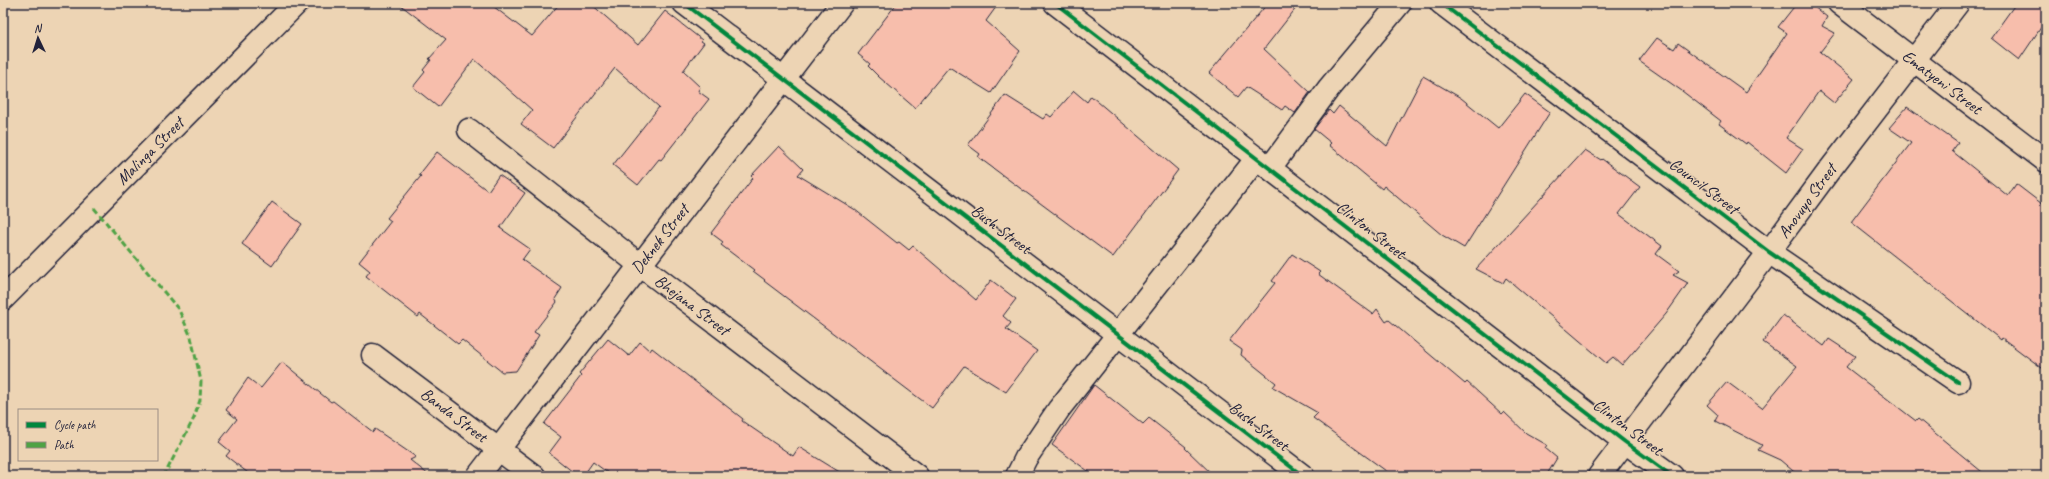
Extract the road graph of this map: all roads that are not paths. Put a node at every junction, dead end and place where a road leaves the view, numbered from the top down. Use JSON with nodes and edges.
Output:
{"nodes":[{"id":1,"x":297,"y":3,"type":"edge"},
{"id":2,"x":684,"y":3,"type":"edge"},
{"id":3,"x":842,"y":3,"type":"edge"},
{"id":4,"x":1055,"y":3,"type":"edge"},
{"id":5,"x":1400,"y":3,"type":"edge"},
{"id":6,"x":1441,"y":3,"type":"edge"},
{"id":7,"x":1839,"y":3,"type":"edge"},
{"id":8,"x":1958,"y":3,"type":"edge"},
{"id":9,"x":1914,"y":60,"type":"junction"},
{"id":10,"x":783,"y":80,"type":"junction"},
{"id":11,"x":469,"y":130,"type":"dead end"},
{"id":12,"x":2046,"y":161,"type":"edge"},
{"id":13,"x":1264,"y":163,"type":"junction"},
{"id":14,"x":1769,"y":252,"type":"junction"},
{"id":15,"x":640,"y":265,"type":"junction"},
{"id":16,"x":3,"y":299,"type":"edge"},
{"id":17,"x":1119,"y":335,"type":"junction"},
{"id":18,"x":373,"y":354,"type":"dead end"},
{"id":19,"x":1958,"y":382,"type":"dead end"},
{"id":20,"x":1625,"y":442,"type":"junction"},
{"id":21,"x":499,"y":449,"type":"junction"},
{"id":22,"x":478,"y":476,"type":"edge"},
{"id":23,"x":534,"y":476,"type":"edge"},
{"id":24,"x":917,"y":476,"type":"edge"},
{"id":25,"x":1017,"y":476,"type":"edge"},
{"id":26,"x":1303,"y":476,"type":"edge"},
{"id":27,"x":1599,"y":476,"type":"edge"},
{"id":28,"x":1672,"y":476,"type":"edge"}],
"edges":[{"from":1,"to":16,"type":"street","name":"Malinga Street"},
{"from":2,"to":10,"type":"street","name":"Bush Street"},
{"from":3,"to":10,"type":"street","name":"Deknek Street"},
{"from":4,"to":13,"type":"street","name":"Clinton Street"},
{"from":5,"to":13,"type":"street"},
{"from":6,"to":14,"type":"street","name":"Council Street"},
{"from":7,"to":9,"type":"street","name":"Ematyeni Street"},
{"from":8,"to":9,"type":"street","name":"Anovuyo Street"},
{"from":9,"to":12,"type":"street","name":"Ematyeni Street"},
{"from":9,"to":14,"type":"street","name":"Anovuyo Street"},
{"from":10,"to":15,"type":"street","name":"Deknek Street"},
{"from":10,"to":17,"type":"street","name":"Bush Street"},
{"from":11,"to":15,"type":"street","name":"Bhejana Street"},
{"from":13,"to":17,"type":"street"},
{"from":13,"to":20,"type":"street","name":"Clinton Street"},
{"from":14,"to":19,"type":"street","name":"Council Street"},
{"from":14,"to":20,"type":"street","name":"Anovuyo Street"},
{"from":15,"to":21,"type":"street","name":"Deknek Street"},
{"from":15,"to":24,"type":"street","name":"Bhejana Street"},
{"from":17,"to":25,"type":"street"},
{"from":17,"to":26,"type":"street","name":"Bush Street"},
{"from":18,"to":21,"type":"street","name":"Banda Street"},
{"from":20,"to":27,"type":"street","name":"Anovuyo Street"},
{"from":20,"to":28,"type":"street","name":"Clinton Street"},
{"from":21,"to":22,"type":"street","name":"Deknek Street"},
{"from":21,"to":23,"type":"street","name":"Banda Street"}]}
